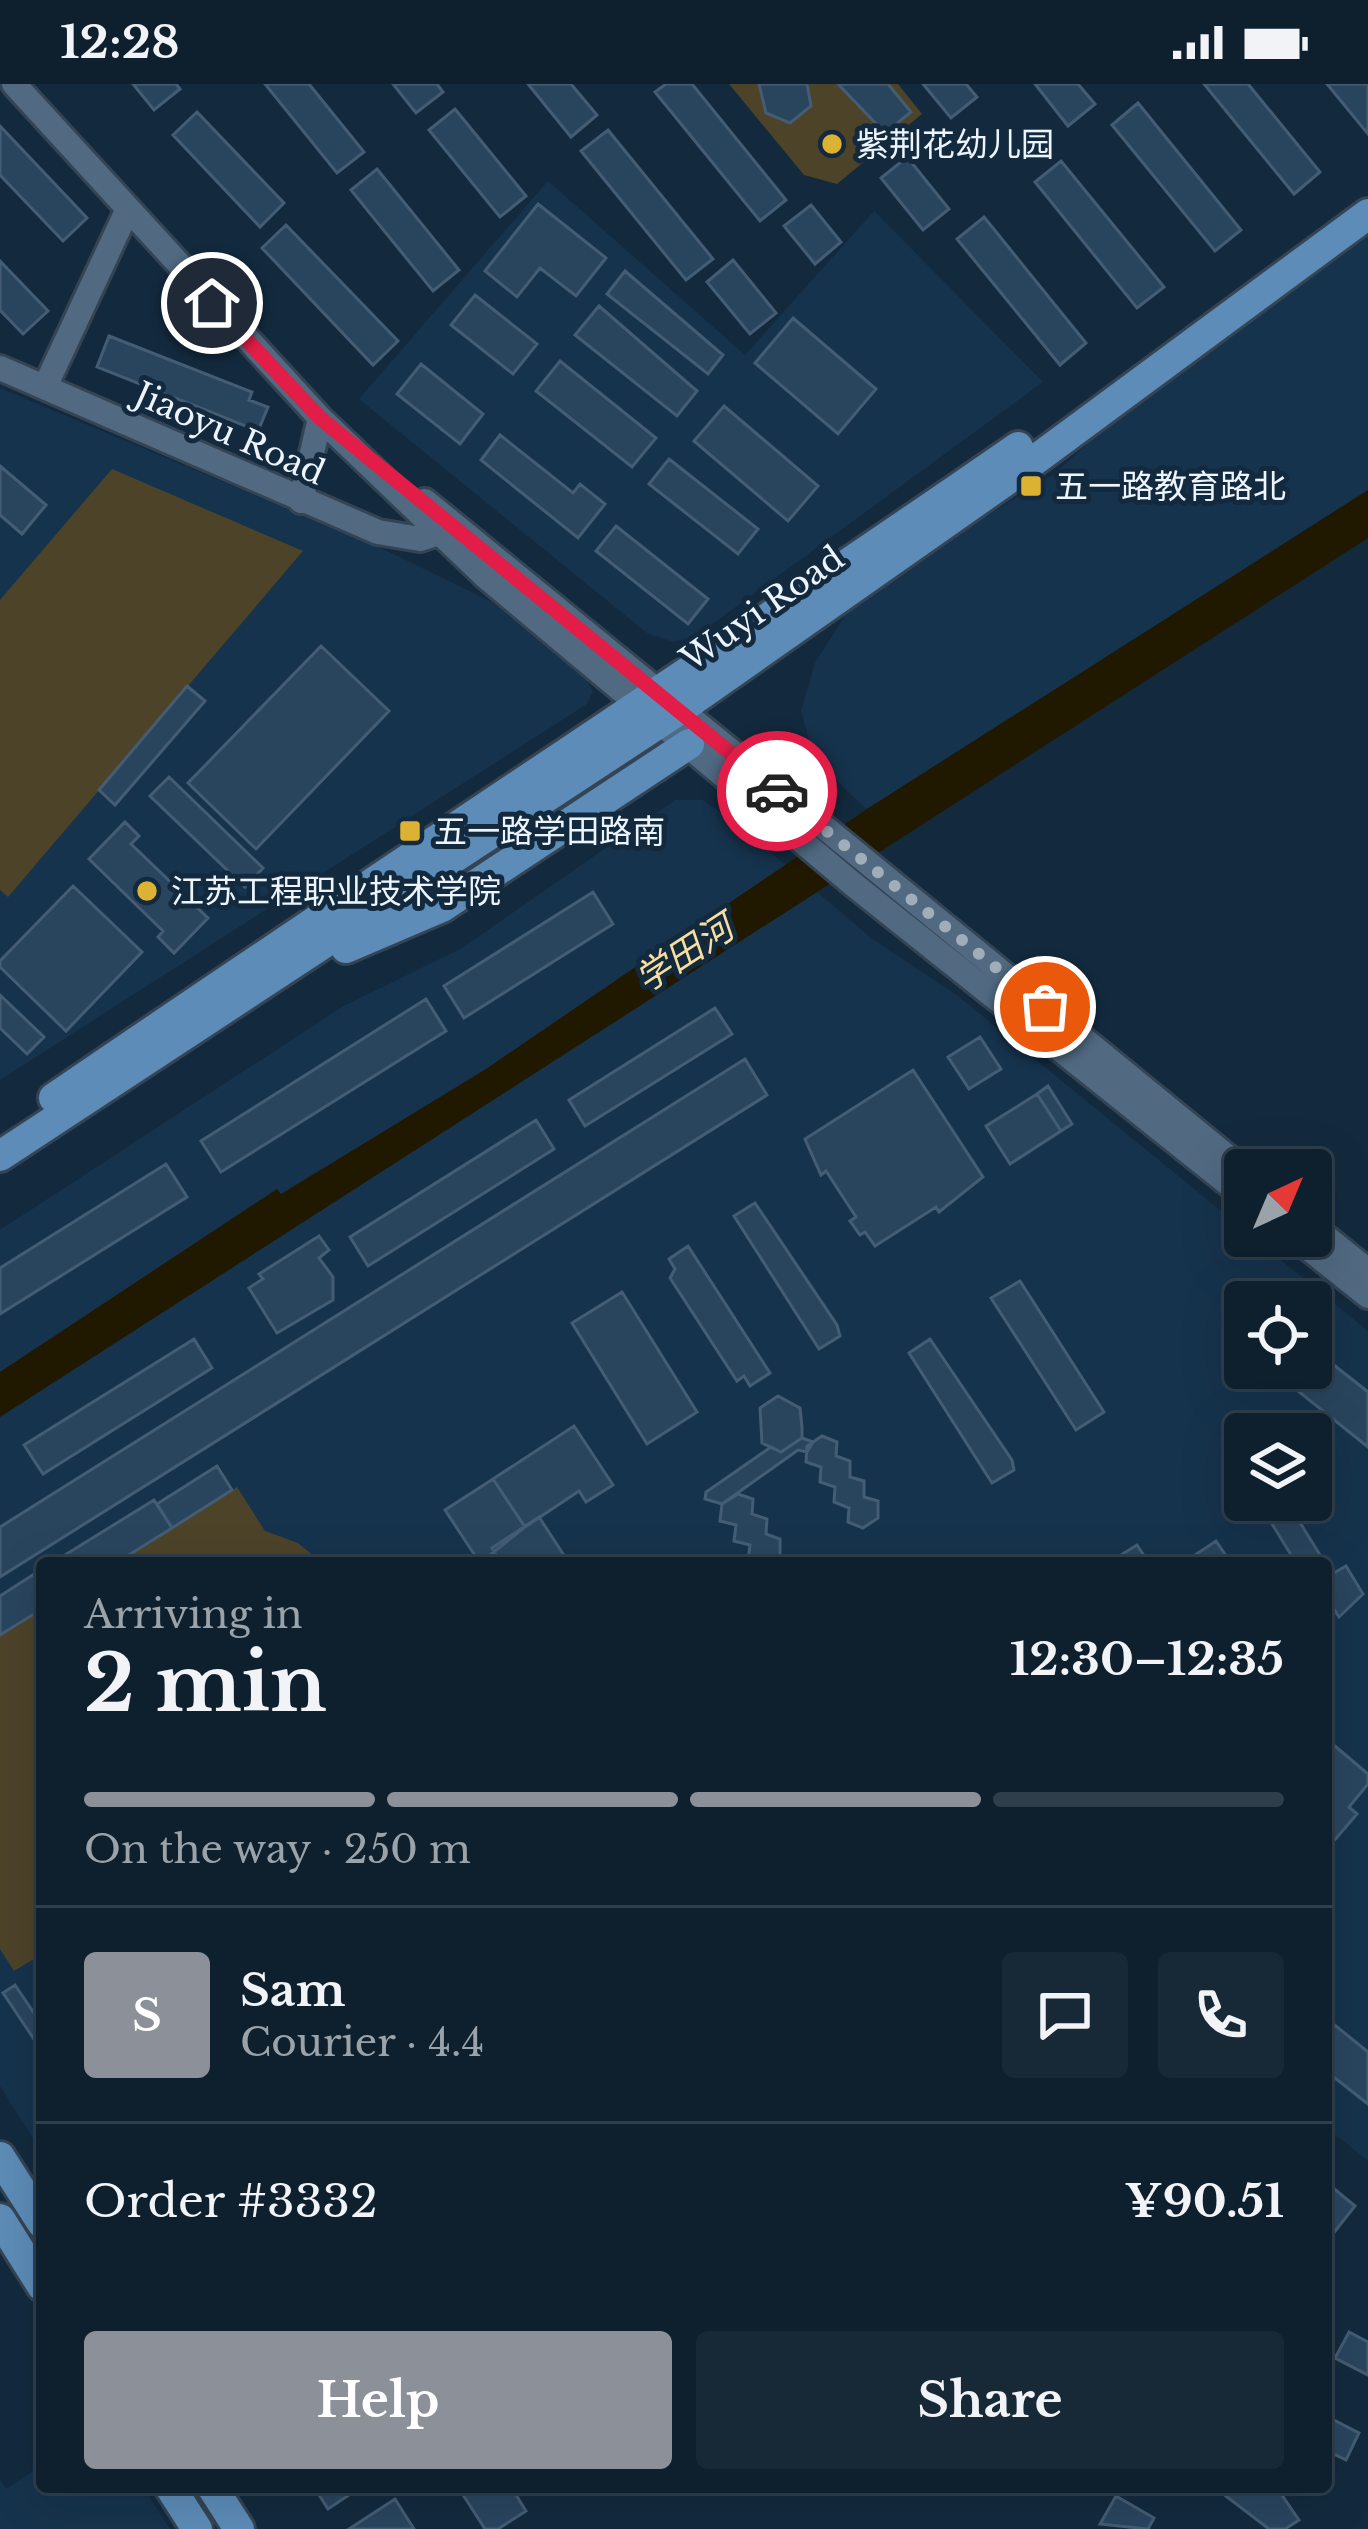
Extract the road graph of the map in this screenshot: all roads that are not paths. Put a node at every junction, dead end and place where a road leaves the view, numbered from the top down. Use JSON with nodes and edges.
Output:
{"nodes":[{"id":1,"x":14,"y":84,"type":"edge"},
{"id":2,"x":1368,"y":194,"type":"edge"},
{"id":3,"x":127,"y":211,"type":"junction"},
{"id":4,"x":1368,"y":214,"type":"edge"},
{"id":5,"x":0,"y":368,"type":"edge"},
{"id":6,"x":45,"y":387,"type":"junction"},
{"id":7,"x":320,"y":418,"type":"junction"},
{"id":8,"x":302,"y":501,"type":"junction"},
{"id":9,"x":438,"y":533,"type":"junction"},
{"id":10,"x":661,"y":708,"type":"junction"},
{"id":11,"x":689,"y":744,"type":"junction"},
{"id":12,"x":811,"y":834,"type":"junction"},
{"id":13,"x":279,"y":976,"type":"junction"},
{"id":14,"x":0,"y":1134,"type":"edge"},
{"id":15,"x":1224,"y":1154,"type":"edge"},
{"id":16,"x":0,"y":1156,"type":"edge"},
{"id":17,"x":1224,"y":1181,"type":"edge"},
{"id":18,"x":1332,"y":1242,"type":"edge"},
{"id":19,"x":1319,"y":1257,"type":"edge"},
{"id":20,"x":1368,"y":1271,"type":"edge"},
{"id":21,"x":1368,"y":1296,"type":"edge"},
{"id":22,"x":0,"y":2157,"type":"edge"},
{"id":23,"x":36,"y":2214,"type":"edge"},
{"id":24,"x":0,"y":2218,"type":"edge"},
{"id":25,"x":36,"y":2276,"type":"edge"},
{"id":26,"x":174,"y":2493,"type":"edge"},
{"id":27,"x":216,"y":2493,"type":"edge"},
{"id":28,"x":197,"y":2529,"type":"edge"},
{"id":29,"x":239,"y":2529,"type":"edge"}],
"edges":[{"from":1,"to":3,"type":"street"},
{"from":2,"to":10,"type":"main road","name":"Wuyi Road"},
{"from":3,"to":6,"type":"street"},
{"from":3,"to":7,"type":"street"},
{"from":4,"to":10,"type":"main road","name":"Wuyi Road"},
{"from":5,"to":6,"type":"street","name":"Jiaoyu Road"},
{"from":6,"to":8,"type":"street","name":"Jiaoyu Road"},
{"from":7,"to":8,"type":"street"},
{"from":7,"to":9,"type":"street","name":"Jiaoyu Road"},
{"from":7,"to":10,"type":"street","name":"Jiaoyu Road"},
{"from":8,"to":9,"type":"street","name":"Jiaoyu Road"},
{"from":9,"to":10,"type":"street","name":"Jiaoyu Road"},
{"from":10,"to":11,"type":"street","name":"Jiaoyu Road"},
{"from":10,"to":12,"type":"street","name":"Jiaoyu Road"},
{"from":10,"to":13,"type":"main road","name":"Wuyi Road"},
{"from":10,"to":14,"type":"main road","name":"Wuyi Road"},
{"from":11,"to":12,"type":"street","name":"Jiaoyu Road"},
{"from":11,"to":13,"type":"main road"},
{"from":12,"to":15,"type":"street","name":"Jiaoyu Road"},
{"from":12,"to":17,"type":"street","name":"Jiaoyu Road"},
{"from":13,"to":16,"type":"main road","name":"Wuyi Road"},
{"from":18,"to":20,"type":"street"},
{"from":19,"to":21,"type":"street"},
{"from":22,"to":23,"type":"main road"},
{"from":24,"to":25,"type":"main road"},
{"from":26,"to":28,"type":"main road"},
{"from":27,"to":29,"type":"main road"}]}
